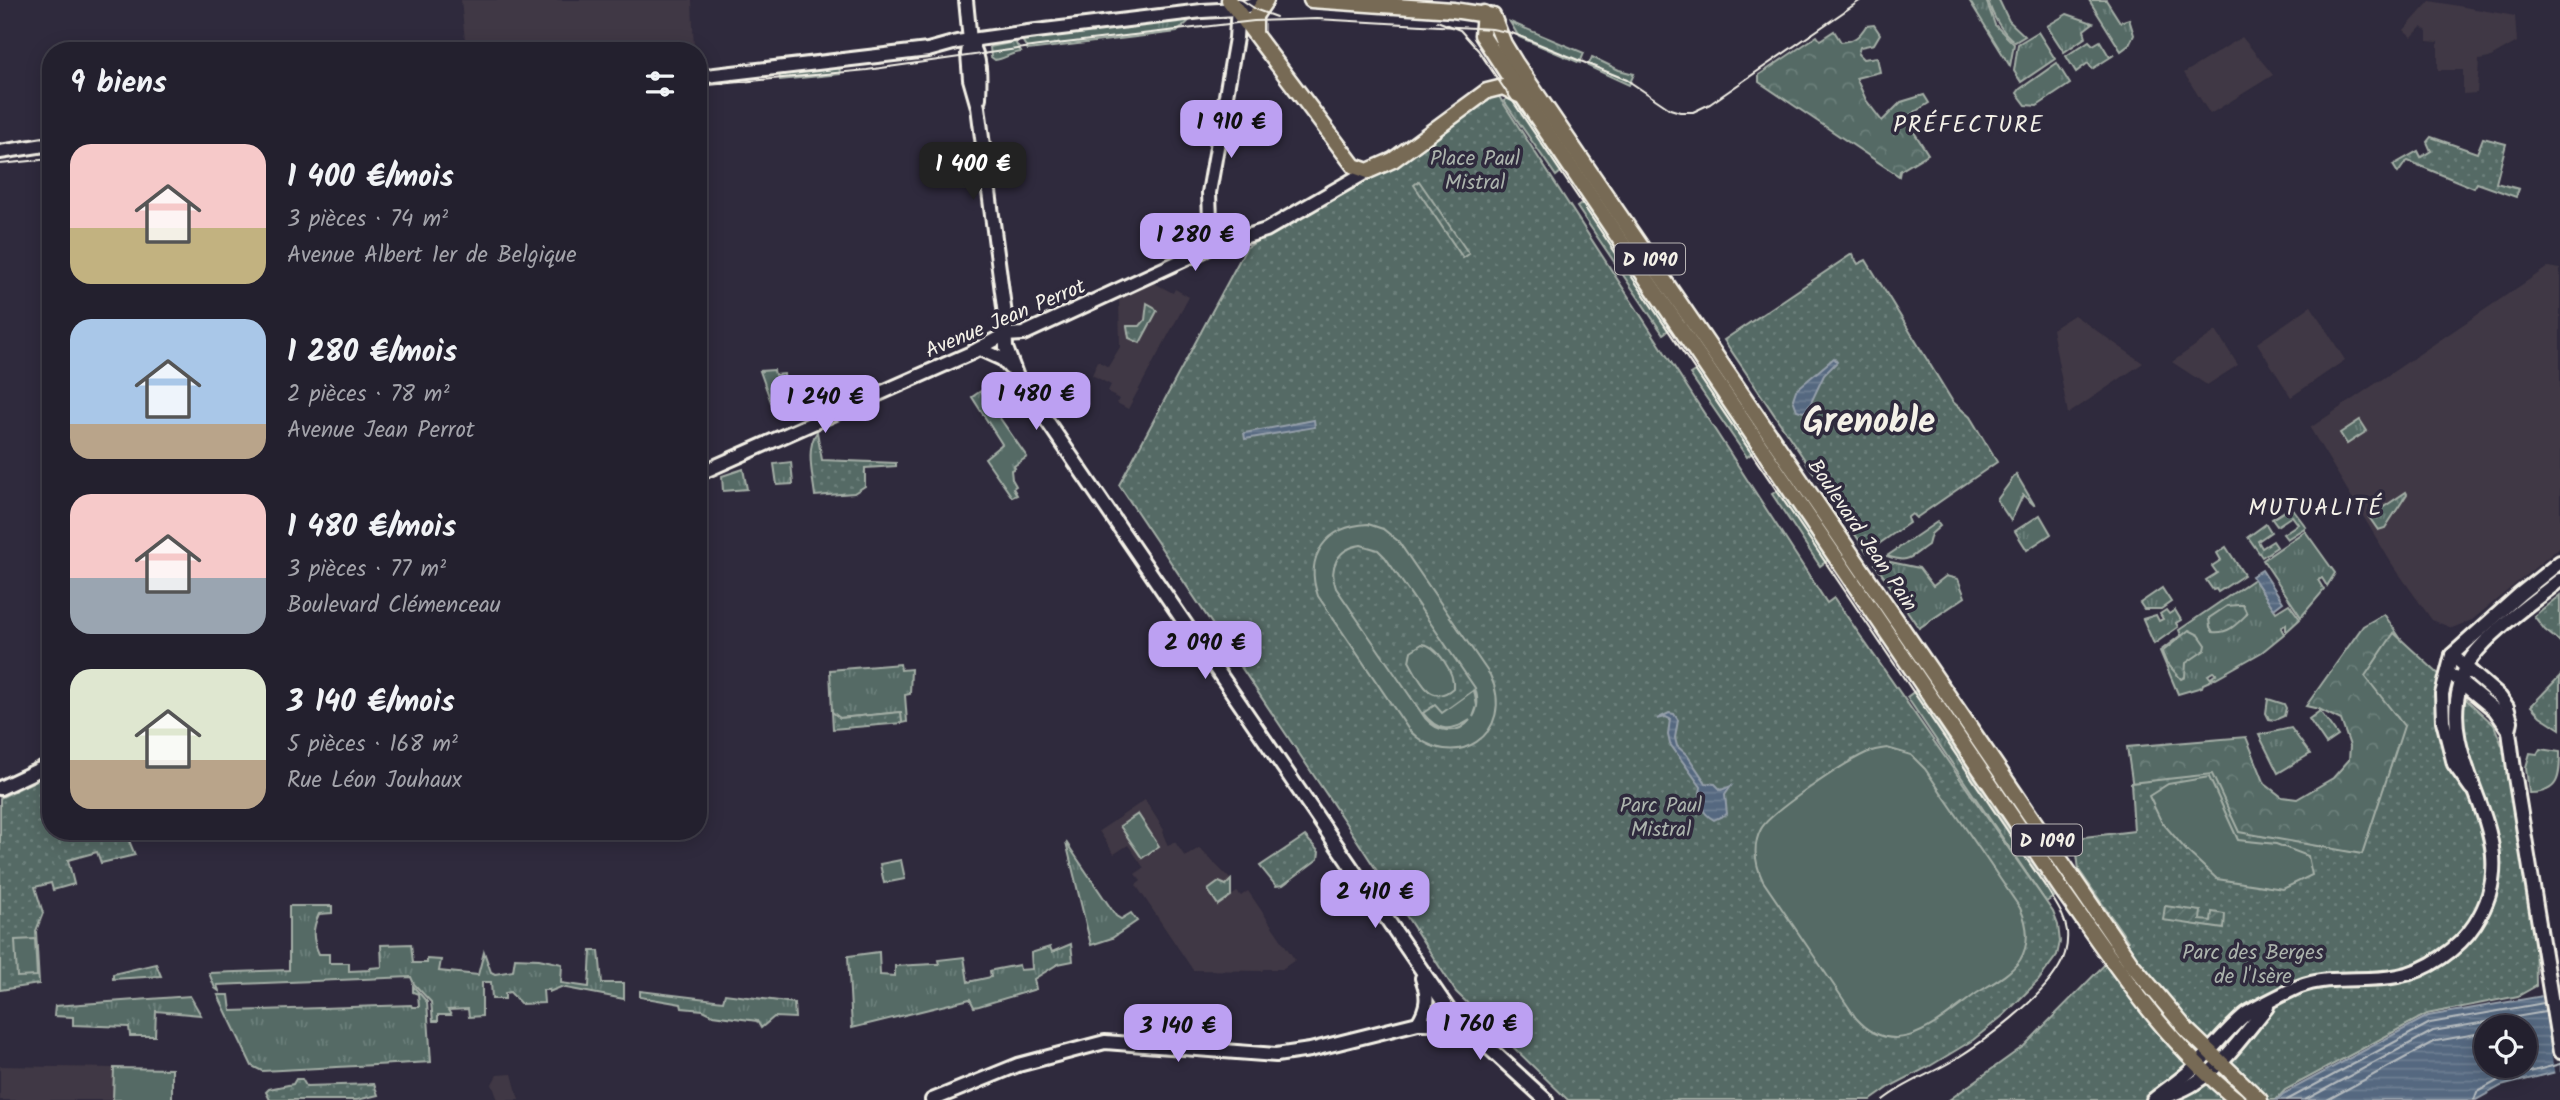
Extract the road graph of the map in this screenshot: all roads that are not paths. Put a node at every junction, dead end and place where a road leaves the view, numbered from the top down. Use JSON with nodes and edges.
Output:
{"nodes":[{"id":1,"x":966,"y":0,"type":"edge"},
{"id":2,"x":1266,"y":0,"type":"edge"},
{"id":3,"x":1311,"y":0,"type":"edge"},
{"id":4,"x":1235,"y":3,"type":"edge"},
{"id":5,"x":1489,"y":15,"type":"junction"},
{"id":6,"x":1255,"y":32,"type":"junction"},
{"id":7,"x":1236,"y":38,"type":"junction"},
{"id":8,"x":970,"y":41,"type":"junction"},
{"id":9,"x":707,"y":76,"type":"edge"},
{"id":10,"x":1523,"y":97,"type":"junction"},
{"id":11,"x":42,"y":147,"type":"edge"},
{"id":12,"x":0,"y":152,"type":"edge"},
{"id":13,"x":1368,"y":171,"type":"junction"},
{"id":14,"x":1211,"y":247,"type":"junction"},
{"id":15,"x":1004,"y":335,"type":"junction"},
{"id":16,"x":979,"y":349,"type":"junction"},
{"id":17,"x":1017,"y":377,"type":"junction"},
{"id":18,"x":707,"y":470,"type":"edge"},
{"id":19,"x":2560,"y":562,"type":"edge"},
{"id":20,"x":2560,"y":580,"type":"edge"},
{"id":21,"x":2452,"y":655,"type":"junction"},
{"id":22,"x":2466,"y":669,"type":"junction"},
{"id":23,"x":2446,"y":670,"type":"junction"},
{"id":24,"x":2461,"y":682,"type":"junction"},
{"id":25,"x":2509,"y":731,"type":"junction"},
{"id":26,"x":42,"y":768,"type":"edge"},
{"id":27,"x":0,"y":788,"type":"edge"},
{"id":28,"x":2476,"y":794,"type":"junction"},
{"id":29,"x":1418,"y":965,"type":"junction"},
{"id":30,"x":1451,"y":1013,"type":"junction"},
{"id":31,"x":1418,"y":1023,"type":"junction"},
{"id":32,"x":2560,"y":1052,"type":"edge"},
{"id":33,"x":2214,"y":1058,"type":"junction"},
{"id":34,"x":2201,"y":1070,"type":"junction"},
{"id":35,"x":2256,"y":1096,"type":"edge"},
{"id":36,"x":932,"y":1100,"type":"edge"},
{"id":37,"x":1546,"y":1100,"type":"edge"},
{"id":38,"x":2153,"y":1100,"type":"edge"},
{"id":39,"x":2159,"y":1100,"type":"edge"},
{"id":40,"x":2237,"y":1100,"type":"edge"}],
"edges":[{"from":1,"to":8,"type":"main road"},
{"from":2,"to":4,"type":"main road"},
{"from":2,"to":6,"type":"main road"},
{"from":3,"to":5,"type":"main road"},
{"from":4,"to":6,"type":"main road"},
{"from":4,"to":7,"type":"main road"},
{"from":4,"to":8,"type":"main road"},
{"from":5,"to":10,"type":"main road","name":"Boulevard Jean Pain"},
{"from":5,"to":33,"type":"main road","name":"Boulevard Jean Pain","number":"D 1090"},
{"from":6,"to":7,"type":"main road"},
{"from":6,"to":13,"type":"main road"},
{"from":7,"to":14,"type":"main road"},
{"from":8,"to":9,"type":"main road"},
{"from":8,"to":15,"type":"main road"},
{"from":10,"to":13,"type":"main road"},
{"from":10,"to":34,"type":"main road","name":"Boulevard Jean Pain","number":"D 1090"},
{"from":11,"to":12,"type":"main road"},
{"from":13,"to":14,"type":"main road"},
{"from":14,"to":15,"type":"main road","name":"Avenue Jean Perrot"},
{"from":15,"to":16,"type":"main road","name":"Avenue Jean Perrot"},
{"from":15,"to":17,"type":"main road"},
{"from":16,"to":17,"type":"main road"},
{"from":16,"to":18,"type":"main road","name":"Avenue Jean Perrot"},
{"from":17,"to":29,"type":"main road"},
{"from":19,"to":21,"type":"main road"},
{"from":20,"to":22,"type":"main road"},
{"from":21,"to":22,"type":"main road"},
{"from":21,"to":23,"type":"main road"},
{"from":22,"to":24,"type":"main road"},
{"from":22,"to":25,"type":"main road"},
{"from":23,"to":24,"type":"main road"},
{"from":23,"to":28,"type":"main road"},
{"from":24,"to":25,"type":"main road"},
{"from":24,"to":28,"type":"main road"},
{"from":25,"to":32,"type":"main road"},
{"from":26,"to":27,"type":"main road"},
{"from":28,"to":33,"type":"main road"},
{"from":29,"to":30,"type":"main road"},
{"from":29,"to":31,"type":"main road"},
{"from":30,"to":31,"type":"main road"},
{"from":30,"to":37,"type":"main road"},
{"from":31,"to":36,"type":"main road"},
{"from":33,"to":34,"type":"main road"},
{"from":33,"to":35,"type":"main road","number":"D 1090"},
{"from":34,"to":38,"type":"main road"},
{"from":34,"to":39,"type":"main road"},
{"from":34,"to":40,"type":"main road","number":"D 1090"}]}
